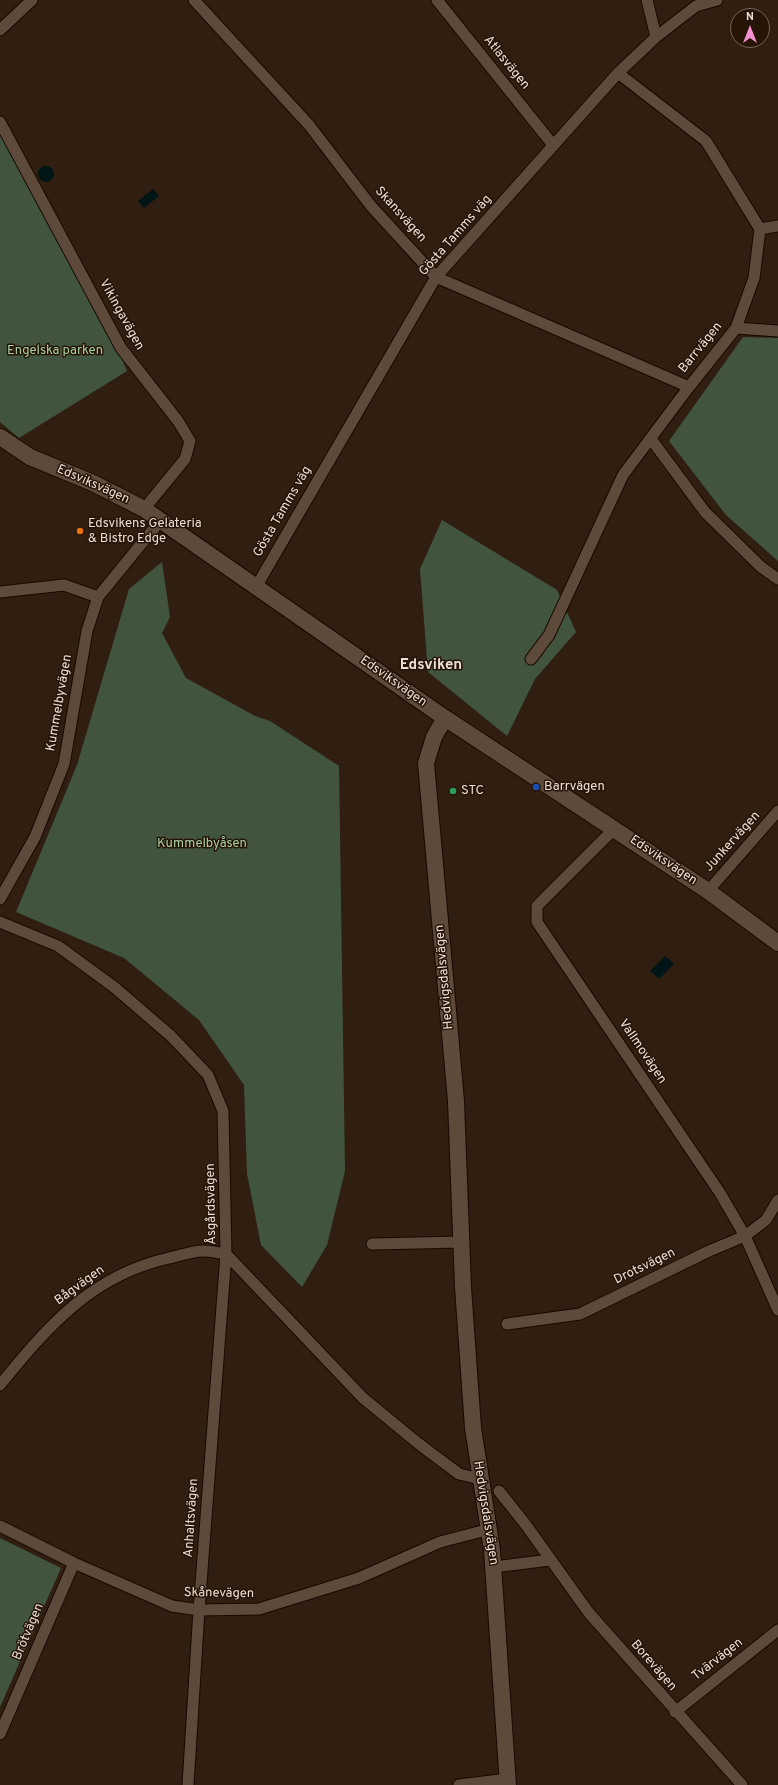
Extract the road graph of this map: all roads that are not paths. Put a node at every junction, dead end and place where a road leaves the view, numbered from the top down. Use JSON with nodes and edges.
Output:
{"nodes":[{"id":1,"x":32,"y":0,"type":"edge"},
{"id":2,"x":194,"y":0,"type":"edge"},
{"id":3,"x":437,"y":0,"type":"edge"},
{"id":4,"x":647,"y":0,"type":"edge"},
{"id":5,"x":717,"y":0,"type":"edge"},
{"id":6,"x":0,"y":30,"type":"edge"},
{"id":7,"x":656,"y":37,"type":"junction"},
{"id":8,"x":618,"y":73,"type":"junction"},
{"id":9,"x":0,"y":122,"type":"edge"},
{"id":10,"x":553,"y":145,"type":"junction"},
{"id":11,"x":778,"y":226,"type":"edge"},
{"id":12,"x":760,"y":229,"type":"junction"},
{"id":13,"x":436,"y":277,"type":"junction"},
{"id":14,"x":736,"y":328,"type":"junction"},
{"id":15,"x":778,"y":331,"type":"edge"},
{"id":16,"x":689,"y":387,"type":"junction"},
{"id":17,"x":0,"y":437,"type":"edge"},
{"id":18,"x":651,"y":439,"type":"junction"},
{"id":19,"x":144,"y":509,"type":"junction"},
{"id":20,"x":160,"y":521,"type":"junction"},
{"id":21,"x":778,"y":579,"type":"edge"},
{"id":22,"x":256,"y":587,"type":"junction"},
{"id":23,"x":0,"y":592,"type":"edge"},
{"id":24,"x":98,"y":597,"type":"junction"},
{"id":25,"x":531,"y":659,"type":"dead end"},
{"id":26,"x":445,"y":718,"type":"junction"},
{"id":27,"x":778,"y":811,"type":"edge"},
{"id":28,"x":614,"y":829,"type":"junction"},
{"id":29,"x":708,"y":891,"type":"junction"},
{"id":30,"x":0,"y":899,"type":"edge"},
{"id":31,"x":0,"y":922,"type":"edge"},
{"id":32,"x":778,"y":943,"type":"edge"},
{"id":33,"x":778,"y":1200,"type":"edge"},
{"id":34,"x":745,"y":1236,"type":"junction"},
{"id":35,"x":461,"y":1242,"type":"junction"},
{"id":36,"x":372,"y":1244,"type":"dead end"},
{"id":37,"x":226,"y":1254,"type":"junction"},
{"id":38,"x":778,"y":1310,"type":"edge"},
{"id":39,"x":507,"y":1324,"type":"dead end"},
{"id":40,"x":0,"y":1385,"type":"edge"},
{"id":41,"x":480,"y":1479,"type":"junction"},
{"id":42,"x":499,"y":1491,"type":"dead end"},
{"id":43,"x":0,"y":1526,"type":"edge"},
{"id":44,"x":490,"y":1529,"type":"junction"},
{"id":45,"x":550,"y":1560,"type":"junction"},
{"id":46,"x":74,"y":1563,"type":"junction"},
{"id":47,"x":494,"y":1567,"type":"junction"},
{"id":48,"x":199,"y":1610,"type":"junction"},
{"id":49,"x":778,"y":1630,"type":"edge"},
{"id":50,"x":675,"y":1712,"type":"junction"},
{"id":51,"x":0,"y":1734,"type":"edge"},
{"id":52,"x":508,"y":1782,"type":"edge"},
{"id":53,"x":188,"y":1785,"type":"edge"},
{"id":54,"x":459,"y":1785,"type":"edge"},
{"id":55,"x":742,"y":1785,"type":"edge"}],
"edges":[{"from":1,"to":6,"type":"street"},
{"from":2,"to":13,"type":"street","name":"Skansvägen"},
{"from":3,"to":10,"type":"street","name":"Atlasvägen"},
{"from":4,"to":7,"type":"street"},
{"from":5,"to":7,"type":"street","name":"Gösta Tamms väg"},
{"from":7,"to":8,"type":"street","name":"Gösta Tamms väg"},
{"from":8,"to":10,"type":"street","name":"Gösta Tamms väg"},
{"from":8,"to":12,"type":"street"},
{"from":9,"to":19,"type":"street","name":"Vikingavägen"},
{"from":10,"to":13,"type":"street","name":"Gösta Tamms väg"},
{"from":11,"to":12,"type":"street"},
{"from":12,"to":14,"type":"street","name":"Barrvägen"},
{"from":13,"to":16,"type":"street","name":"Skansvägen"},
{"from":13,"to":22,"type":"street","name":"Gösta Tamms väg"},
{"from":14,"to":15,"type":"street"},
{"from":14,"to":16,"type":"street","name":"Barrvägen"},
{"from":16,"to":18,"type":"street","name":"Barrvägen"},
{"from":17,"to":19,"type":"street","name":"Edsviksvägen"},
{"from":18,"to":21,"type":"street"},
{"from":18,"to":25,"type":"street","name":"Barrvägen"},
{"from":19,"to":20,"type":"street","name":"Edsviksvägen"},
{"from":20,"to":22,"type":"street","name":"Edsviksvägen"},
{"from":20,"to":24,"type":"street","name":"Kummelbyvägen"},
{"from":22,"to":26,"type":"street","name":"Edsviksvägen"},
{"from":23,"to":24,"type":"street"},
{"from":24,"to":30,"type":"street","name":"Kummelbyvägen"},
{"from":26,"to":28,"type":"street","name":"Edsviksvägen"},
{"from":26,"to":35,"type":"street","name":"Hedvigsdalsvägen"},
{"from":27,"to":29,"type":"street","name":"Junkervägen"},
{"from":28,"to":29,"type":"street","name":"Edsviksvägen"},
{"from":28,"to":34,"type":"street","name":"Vallmovägen"},
{"from":29,"to":32,"type":"street","name":"Edsviksvägen"},
{"from":31,"to":37,"type":"street","name":"Åsgårdsvägen"},
{"from":33,"to":34,"type":"street","name":"Drotsvägen"},
{"from":34,"to":38,"type":"street","name":"Vallmovägen"},
{"from":34,"to":39,"type":"street","name":"Drotsvägen"},
{"from":35,"to":36,"type":"street"},
{"from":35,"to":41,"type":"street","name":"Hedvigsdalsvägen"},
{"from":37,"to":40,"type":"street","name":"Bågvägen"},
{"from":37,"to":41,"type":"street","name":"Åsgårdsvägen"},
{"from":37,"to":48,"type":"street","name":"Anhaltsvägen"},
{"from":41,"to":44,"type":"street","name":"Hedvigsdalsvägen"},
{"from":42,"to":45,"type":"street","name":"Borevägen"},
{"from":43,"to":46,"type":"street","name":"Skånevägen"},
{"from":44,"to":47,"type":"street","name":"Hedvigsdalsvägen"},
{"from":44,"to":48,"type":"street","name":"Skånevägen"},
{"from":45,"to":47,"type":"street"},
{"from":45,"to":50,"type":"street","name":"Borevägen"},
{"from":46,"to":48,"type":"street","name":"Skånevägen"},
{"from":46,"to":51,"type":"street","name":"Brötvägen"},
{"from":47,"to":52,"type":"street","name":"Hedvigsdalsvägen"},
{"from":48,"to":53,"type":"street","name":"Anhaltsvägen"},
{"from":49,"to":50,"type":"street","name":"Tvärvägen"},
{"from":50,"to":55,"type":"street","name":"Borevägen"},
{"from":52,"to":54,"type":"street"}]}
